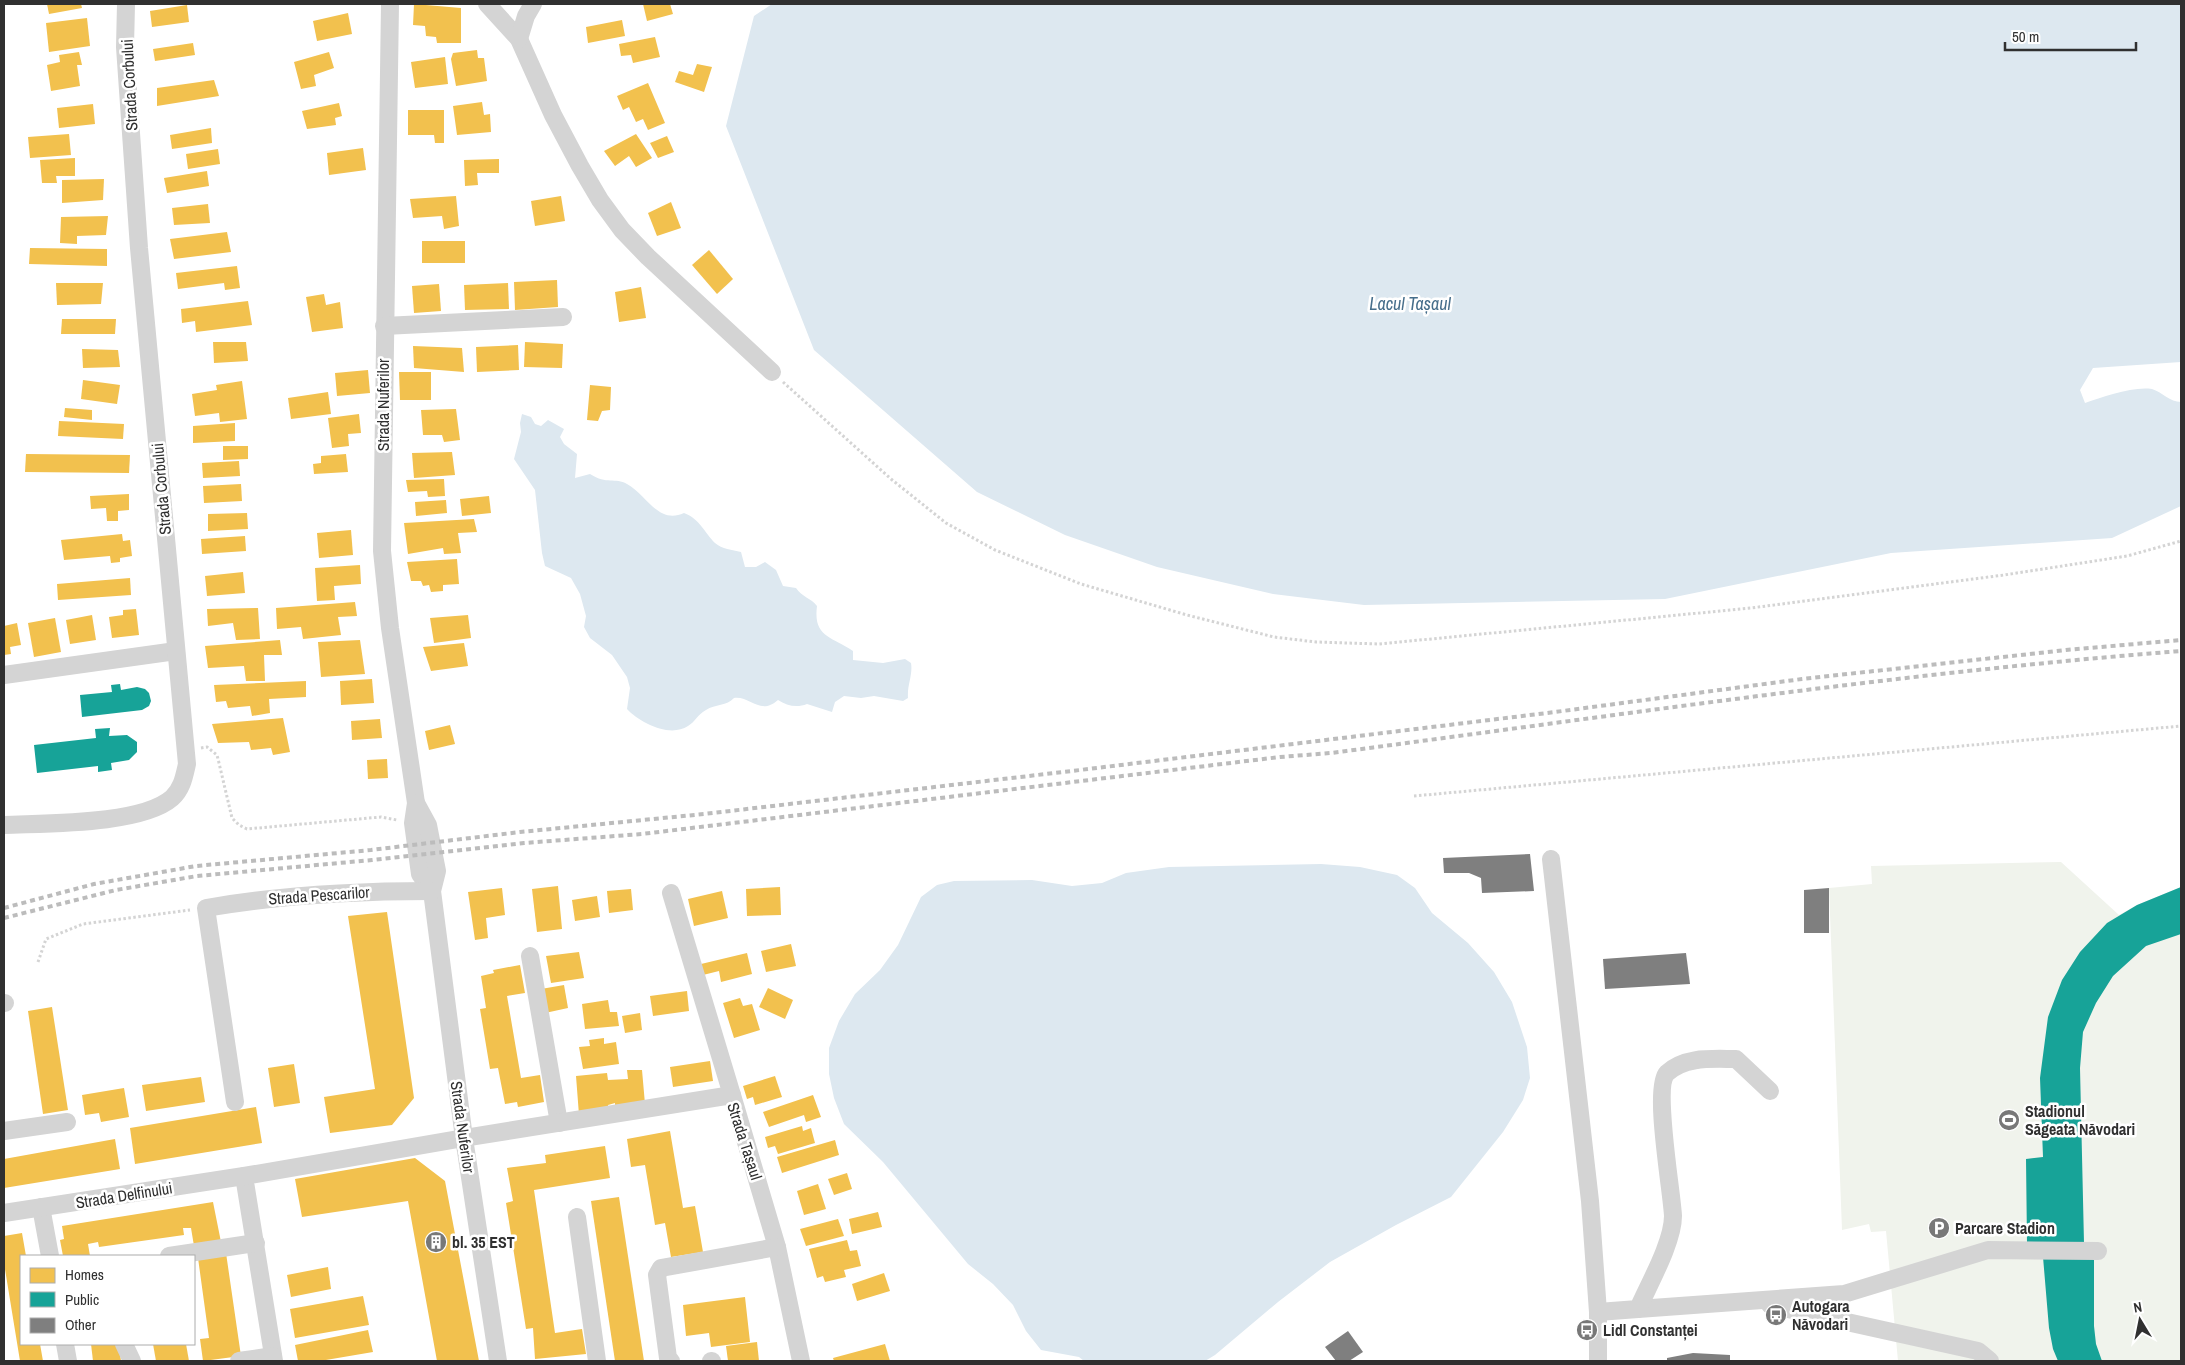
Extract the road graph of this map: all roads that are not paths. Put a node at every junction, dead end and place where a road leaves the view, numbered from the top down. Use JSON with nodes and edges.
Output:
{"nodes":[{"id":1,"x":126,"y":4,"type":"edge"},
{"id":2,"x":390,"y":4,"type":"edge"},
{"id":3,"x":486,"y":4,"type":"edge"},
{"id":4,"x":533,"y":4,"type":"edge"},
{"id":5,"x":519,"y":39,"type":"junction"},
{"id":6,"x":563,"y":317,"type":"dead end"},
{"id":7,"x":384,"y":326,"type":"junction"},
{"id":8,"x":772,"y":372,"type":"road end"},
{"id":9,"x":176,"y":651,"type":"junction"},
{"id":10,"x":4,"y":675,"type":"edge"},
{"id":11,"x":416,"y":803,"type":"junction"},
{"id":12,"x":4,"y":825,"type":"edge"},
{"id":13,"x":1551,"y":859,"type":"dead end"},
{"id":14,"x":432,"y":891,"type":"junction"},
{"id":15,"x":671,"y":893,"type":"dead end"},
{"id":16,"x":530,"y":956,"type":"dead end"},
{"id":17,"x":1770,"y":1091,"type":"dead end"},
{"id":18,"x":732,"y":1095,"type":"junction"},
{"id":19,"x":235,"y":1102,"type":"dead end"},
{"id":20,"x":67,"y":1122,"type":"dead end"},
{"id":21,"x":559,"y":1123,"type":"junction"},
{"id":22,"x":4,"y":1131,"type":"edge"},
{"id":23,"x":464,"y":1138,"type":"junction"},
{"id":24,"x":244,"y":1176,"type":"junction"},
{"id":25,"x":41,"y":1207,"type":"junction"},
{"id":26,"x":4,"y":1213,"type":"edge"},
{"id":27,"x":577,"y":1217,"type":"dead end"},
{"id":28,"x":256,"y":1243,"type":"junction"},
{"id":29,"x":777,"y":1247,"type":"junction"},
{"id":30,"x":2098,"y":1251,"type":"dead end"},
{"id":31,"x":50,"y":1255,"type":"edge"},
{"id":32,"x":176,"y":1255,"type":"edge"},
{"id":33,"x":1750,"y":1301,"type":"junction"},
{"id":34,"x":1638,"y":1309,"type":"junction"},
{"id":35,"x":1598,"y":1312,"type":"junction"},
{"id":36,"x":65,"y":1345,"type":"edge"},
{"id":37,"x":124,"y":1345,"type":"edge"},
{"id":38,"x":1984,"y":1356,"type":"edge"},
{"id":39,"x":274,"y":1359,"type":"edge"},
{"id":40,"x":68,"y":1361,"type":"edge"},
{"id":41,"x":132,"y":1361,"type":"edge"},
{"id":42,"x":239,"y":1361,"type":"edge"},
{"id":43,"x":498,"y":1361,"type":"edge"},
{"id":44,"x":596,"y":1361,"type":"edge"},
{"id":45,"x":671,"y":1361,"type":"edge"},
{"id":46,"x":801,"y":1361,"type":"edge"},
{"id":47,"x":1598,"y":1361,"type":"edge"}],
"edges":[{"from":1,"to":9,"type":"street","name":"Strada Corbului"},
{"from":2,"to":7,"type":"street","name":"Strada Nuferilor"},
{"from":3,"to":5,"type":"street"},
{"from":4,"to":5,"type":"street"},
{"from":5,"to":8,"type":"street"},
{"from":6,"to":7,"type":"street"},
{"from":7,"to":11,"type":"street","name":"Strada Nuferilor"},
{"from":9,"to":10,"type":"street"},
{"from":9,"to":12,"type":"street","name":"Strada Corbului"},
{"from":11,"to":14,"type":"street","name":"Strada Nuferilor"},
{"from":11,"to":14,"type":"street","name":"Strada Nuferilor"},
{"from":13,"to":35,"type":"street"},
{"from":14,"to":19,"type":"street","name":"Strada Pescarilor"},
{"from":14,"to":23,"type":"street","name":"Strada Nuferilor"},
{"from":15,"to":18,"type":"street"},
{"from":16,"to":21,"type":"street"},
{"from":17,"to":34,"type":"street"},
{"from":18,"to":21,"type":"street","name":"Strada Tașaul"},
{"from":18,"to":29,"type":"street","name":"Strada Tașaul"},
{"from":20,"to":22,"type":"street"},
{"from":21,"to":23,"type":"street","name":"Strada Tașaul"},
{"from":23,"to":24,"type":"street","name":"Strada Delfinului"},
{"from":23,"to":43,"type":"street","name":"Strada Nuferilor"},
{"from":24,"to":25,"type":"street","name":"Strada Delfinului"},
{"from":24,"to":28,"type":"street"},
{"from":25,"to":26,"type":"street","name":"Strada Delfinului"},
{"from":25,"to":31,"type":"street"},
{"from":27,"to":44,"type":"street"},
{"from":28,"to":32,"type":"street"},
{"from":28,"to":39,"type":"street"},
{"from":29,"to":45,"type":"street"},
{"from":29,"to":46,"type":"street","name":"Strada Tașaul"},
{"from":30,"to":33,"type":"street"},
{"from":33,"to":34,"type":"street"},
{"from":33,"to":38,"type":"street"},
{"from":34,"to":35,"type":"street"},
{"from":35,"to":47,"type":"street"},
{"from":36,"to":40,"type":"street"},
{"from":37,"to":41,"type":"street"},
{"from":39,"to":42,"type":"street"}]}
